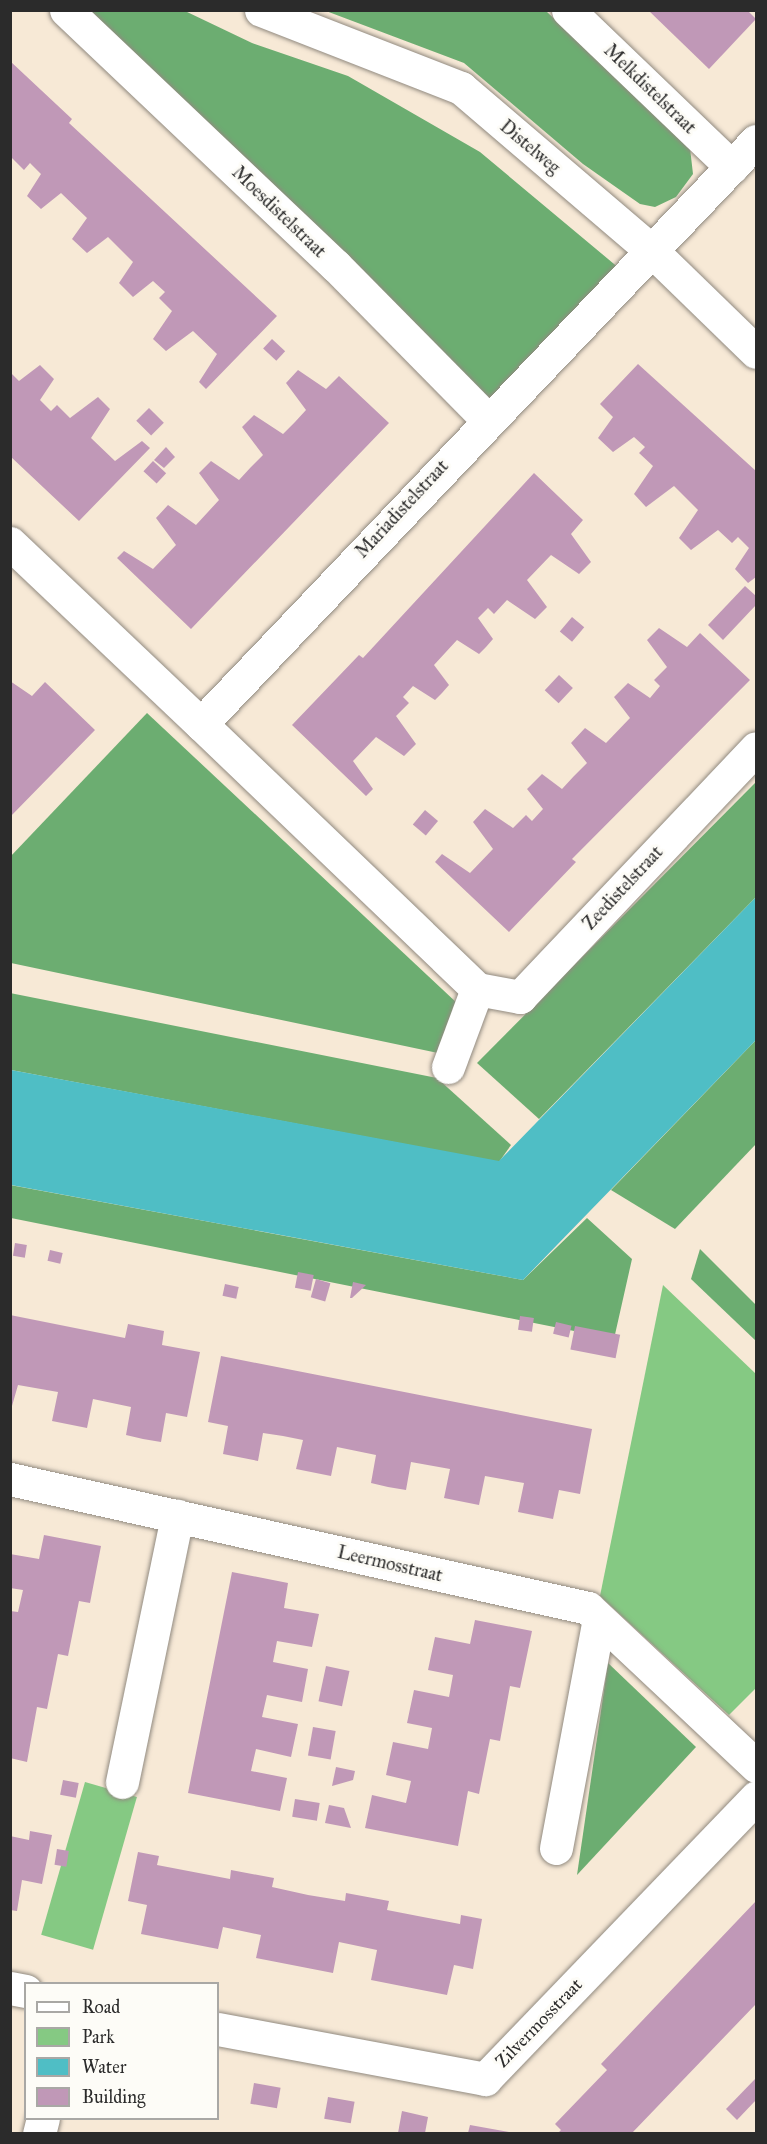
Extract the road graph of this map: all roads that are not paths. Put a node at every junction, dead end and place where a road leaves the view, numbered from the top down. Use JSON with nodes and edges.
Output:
{"nodes":[{"id":1,"x":66,"y":10,"type":"edge"},
{"id":2,"x":261,"y":10,"type":"edge"},
{"id":3,"x":568,"y":10,"type":"edge"},
{"id":4,"x":756,"y":141,"type":"edge"},
{"id":5,"x":732,"y":167,"type":"junction"},
{"id":6,"x":651,"y":250,"type":"junction"},
{"id":7,"x":756,"y":352,"type":"edge"},
{"id":8,"x":487,"y":419,"type":"junction"},
{"id":9,"x":10,"y":543,"type":"edge"},
{"id":10,"x":201,"y":724,"type":"junction"},
{"id":11,"x":756,"y":748,"type":"edge"},
{"id":12,"x":477,"y":989,"type":"junction"},
{"id":13,"x":448,"y":1067,"type":"dead end"},
{"id":14,"x":10,"y":1479,"type":"edge"},
{"id":15,"x":177,"y":1516,"type":"junction"},
{"id":16,"x":599,"y":1619,"type":"junction"},
{"id":17,"x":756,"y":1766,"type":"edge"},
{"id":18,"x":122,"y":1782,"type":"dead end"},
{"id":19,"x":756,"y":1797,"type":"edge"},
{"id":20,"x":556,"y":1848,"type":"dead end"},
{"id":21,"x":219,"y":2029,"type":"edge"}],
"edges":[{"from":1,"to":8,"type":"street","name":"Moesdistelstraat"},
{"from":2,"to":6,"type":"street","name":"Distelweg"},
{"from":3,"to":5,"type":"street","name":"Melkdistelstraat"},
{"from":4,"to":5,"type":"street","name":"Mariadistelstraat"},
{"from":5,"to":6,"type":"street","name":"Mariadistelstraat"},
{"from":6,"to":7,"type":"street","name":"Distelweg"},
{"from":6,"to":8,"type":"street","name":"Mariadistelstraat"},
{"from":8,"to":10,"type":"street","name":"Mariadistelstraat"},
{"from":9,"to":10,"type":"street"},
{"from":10,"to":12,"type":"street"},
{"from":11,"to":12,"type":"street","name":"Zeedistelstraat"},
{"from":12,"to":13,"type":"street"},
{"from":14,"to":15,"type":"street","name":"Leermosstraat"},
{"from":15,"to":16,"type":"street","name":"Leermosstraat"},
{"from":15,"to":18,"type":"street"},
{"from":16,"to":17,"type":"street","name":"Leermosstraat"},
{"from":16,"to":20,"type":"street"},
{"from":19,"to":21,"type":"street","name":"Zilvermosstraat"}]}
